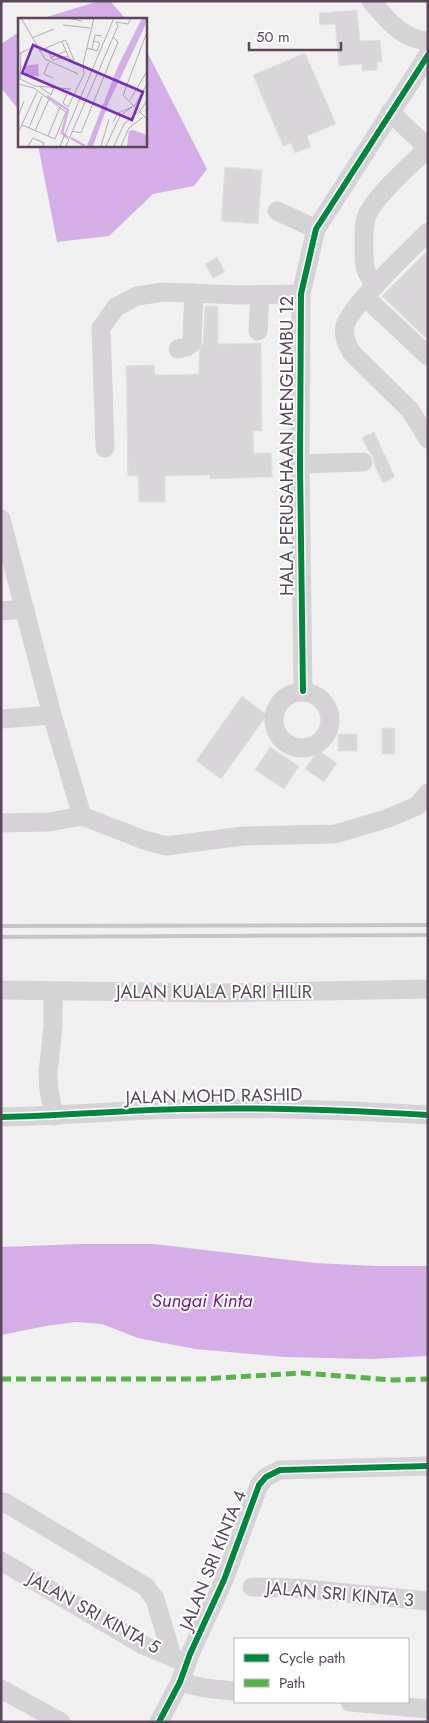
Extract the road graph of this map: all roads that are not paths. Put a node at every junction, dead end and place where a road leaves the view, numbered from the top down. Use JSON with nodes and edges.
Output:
{"nodes":[{"id":1,"x":371,"y":1,"type":"edge"},
{"id":2,"x":428,"y":41,"type":"edge"},
{"id":3,"x":428,"y":55,"type":"edge"},
{"id":4,"x":390,"y":112,"type":"junction"},
{"id":5,"x":428,"y":148,"type":"edge"},
{"id":6,"x":277,"y":211,"type":"dead end"},
{"id":7,"x":316,"y":229,"type":"junction"},
{"id":8,"x":428,"y":232,"type":"edge"},
{"id":9,"x":371,"y":291,"type":"junction"},
{"id":10,"x":194,"y":293,"type":"junction"},
{"id":11,"x":301,"y":294,"type":"junction"},
{"id":12,"x":260,"y":295,"type":"junction"},
{"id":13,"x":258,"y":331,"type":"dead end"},
{"id":14,"x":178,"y":349,"type":"dead end"},
{"id":15,"x":428,"y":356,"type":"edge"},
{"id":16,"x":428,"y":439,"type":"edge"},
{"id":17,"x":105,"y":448,"type":"dead end"},
{"id":18,"x":363,"y":462,"type":"dead end"},
{"id":19,"x":300,"y":464,"type":"junction"},
{"id":20,"x":1,"y":519,"type":"edge"},
{"id":21,"x":25,"y":609,"type":"junction"},
{"id":22,"x":1,"y":610,"type":"edge"},
{"id":23,"x":303,"y":691,"type":"dead end"},
{"id":24,"x":52,"y":715,"type":"junction"},
{"id":25,"x":1,"y":719,"type":"edge"},
{"id":26,"x":428,"y":794,"type":"edge"},
{"id":27,"x":82,"y":816,"type":"junction"},
{"id":28,"x":1,"y":824,"type":"edge"},
{"id":29,"x":428,"y":989,"type":"edge"},
{"id":30,"x":1,"y":990,"type":"edge"},
{"id":31,"x":53,"y":992,"type":"junction"},
{"id":32,"x":428,"y":1115,"type":"edge"},
{"id":33,"x":54,"y":1116,"type":"junction"},
{"id":34,"x":1,"y":1117,"type":"edge"},
{"id":35,"x":428,"y":1466,"type":"edge"},
{"id":36,"x":1,"y":1502,"type":"edge"},
{"id":37,"x":1,"y":1561,"type":"edge"},
{"id":38,"x":252,"y":1587,"type":"dead end"},
{"id":39,"x":428,"y":1602,"type":"edge"},
{"id":40,"x":180,"y":1660,"type":"junction"},
{"id":41,"x":180,"y":1682,"type":"junction"},
{"id":42,"x":1,"y":1689,"type":"edge"},
{"id":43,"x":234,"y":1691,"type":"edge"},
{"id":44,"x":361,"y":1703,"type":"edge"},
{"id":45,"x":428,"y":1709,"type":"edge"},
{"id":46,"x":61,"y":1722,"type":"edge"},
{"id":47,"x":159,"y":1722,"type":"edge"}],
"edges":[{"from":1,"to":2,"type":"street"},
{"from":3,"to":4,"type":"street","name":"HALA PERUSAHAAN MENGLEMBU 12"},
{"from":4,"to":5,"type":"street"},
{"from":4,"to":7,"type":"street","name":"HALA PERUSAHAAN MENGLEMBU 12"},
{"from":5,"to":9,"type":"street"},
{"from":6,"to":7,"type":"street"},
{"from":7,"to":11,"type":"street","name":"HALA PERUSAHAAN MENGLEMBU 12"},
{"from":8,"to":9,"type":"street"},
{"from":9,"to":15,"type":"street"},
{"from":9,"to":16,"type":"street"},
{"from":10,"to":12,"type":"street"},
{"from":10,"to":14,"type":"street"},
{"from":10,"to":17,"type":"street"},
{"from":11,"to":12,"type":"street"},
{"from":11,"to":19,"type":"street","name":"HALA PERUSAHAAN MENGLEMBU 12"},
{"from":12,"to":13,"type":"street"},
{"from":18,"to":19,"type":"street"},
{"from":19,"to":23,"type":"street","name":"HALA PERUSAHAAN MENGLEMBU 12"},
{"from":20,"to":21,"type":"street"},
{"from":21,"to":22,"type":"street"},
{"from":21,"to":24,"type":"street"},
{"from":24,"to":25,"type":"street"},
{"from":24,"to":27,"type":"street"},
{"from":26,"to":27,"type":"street"},
{"from":27,"to":28,"type":"street"},
{"from":29,"to":31,"type":"street","name":"JALAN KUALA PARI HILIR"},
{"from":30,"to":31,"type":"street","name":"JALAN KUALA PARI HILIR"},
{"from":31,"to":33,"type":"street"},
{"from":32,"to":33,"type":"street","name":"JALAN MOHD RASHID"},
{"from":33,"to":34,"type":"street","name":"JALAN MOHD RASHID"},
{"from":35,"to":40,"type":"street","name":"JALAN SRI KINTA 4"},
{"from":36,"to":40,"type":"street"},
{"from":37,"to":40,"type":"street","name":"JALAN SRI KINTA 5"},
{"from":38,"to":39,"type":"street","name":"JALAN SRI KINTA 3"},
{"from":40,"to":41,"type":"street","name":"JALAN SRI KINTA 4"},
{"from":41,"to":43,"type":"street"},
{"from":41,"to":47,"type":"street","name":"JALAN SRI KINTA 4"},
{"from":42,"to":46,"type":"street"},
{"from":44,"to":45,"type":"street"}]}
